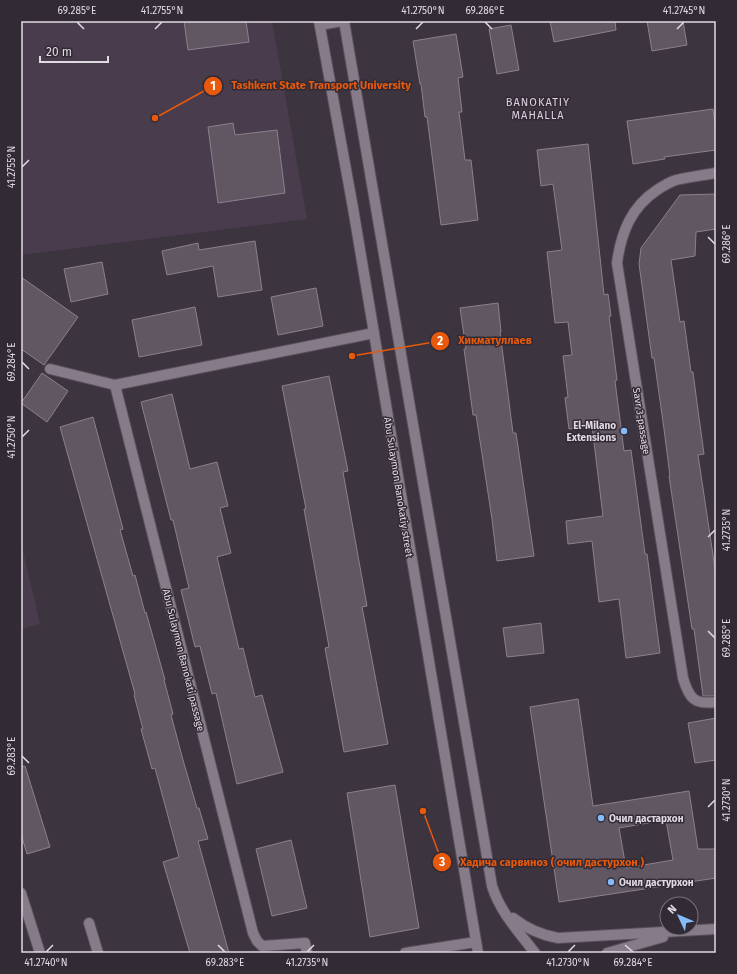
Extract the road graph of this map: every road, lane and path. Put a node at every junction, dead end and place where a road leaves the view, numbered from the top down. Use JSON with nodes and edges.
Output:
{"nodes":[{"id":1,"x":343,"y":21,"type":"edge"},
{"id":2,"x":319,"y":23,"type":"edge"},
{"id":3,"x":716,"y":173,"type":"edge"},
{"id":4,"x":374,"y":332,"type":"junction"},
{"id":5,"x":50,"y":369,"type":"dead end"},
{"id":6,"x":115,"y":385,"type":"junction"},
{"id":7,"x":716,"y":702,"type":"edge"},
{"id":8,"x":21,"y":893,"type":"edge"},
{"id":9,"x":501,"y":908,"type":"junction"},
{"id":10,"x":89,"y":922,"type":"dead end"},
{"id":11,"x":716,"y":929,"type":"edge"},
{"id":12,"x":476,"y":942,"type":"junction"},
{"id":13,"x":40,"y":953,"type":"edge"},
{"id":14,"x":98,"y":953,"type":"edge"},
{"id":15,"x":307,"y":953,"type":"edge"},
{"id":16,"x":405,"y":953,"type":"edge"},
{"id":17,"x":478,"y":953,"type":"edge"},
{"id":18,"x":536,"y":953,"type":"edge"},
{"id":19,"x":607,"y":953,"type":"edge"}],
"edges":[{"from":1,"to":2,"type":"main road"},
{"from":1,"to":9,"type":"main road"},
{"from":2,"to":4,"type":"main road","name":"Abu Sulaymon Banokatiy street"},
{"from":3,"to":7,"type":"main road","name":"Savr 3-passage"},
{"from":4,"to":6,"type":"main road"},
{"from":4,"to":12,"type":"main road","name":"Abu Sulaymon Banokatiy street"},
{"from":5,"to":6,"type":"main road"},
{"from":6,"to":15,"type":"main road","name":"Abu Sulaymon Banokati passage"},
{"from":8,"to":13,"type":"main road"},
{"from":9,"to":11,"type":"main road"},
{"from":9,"to":18,"type":"main road"},
{"from":10,"to":14,"type":"main road"},
{"from":11,"to":19,"type":"main road"},
{"from":12,"to":16,"type":"main road"},
{"from":12,"to":17,"type":"main road","name":"Abu Sulaymon Banokatiy street"}]}
